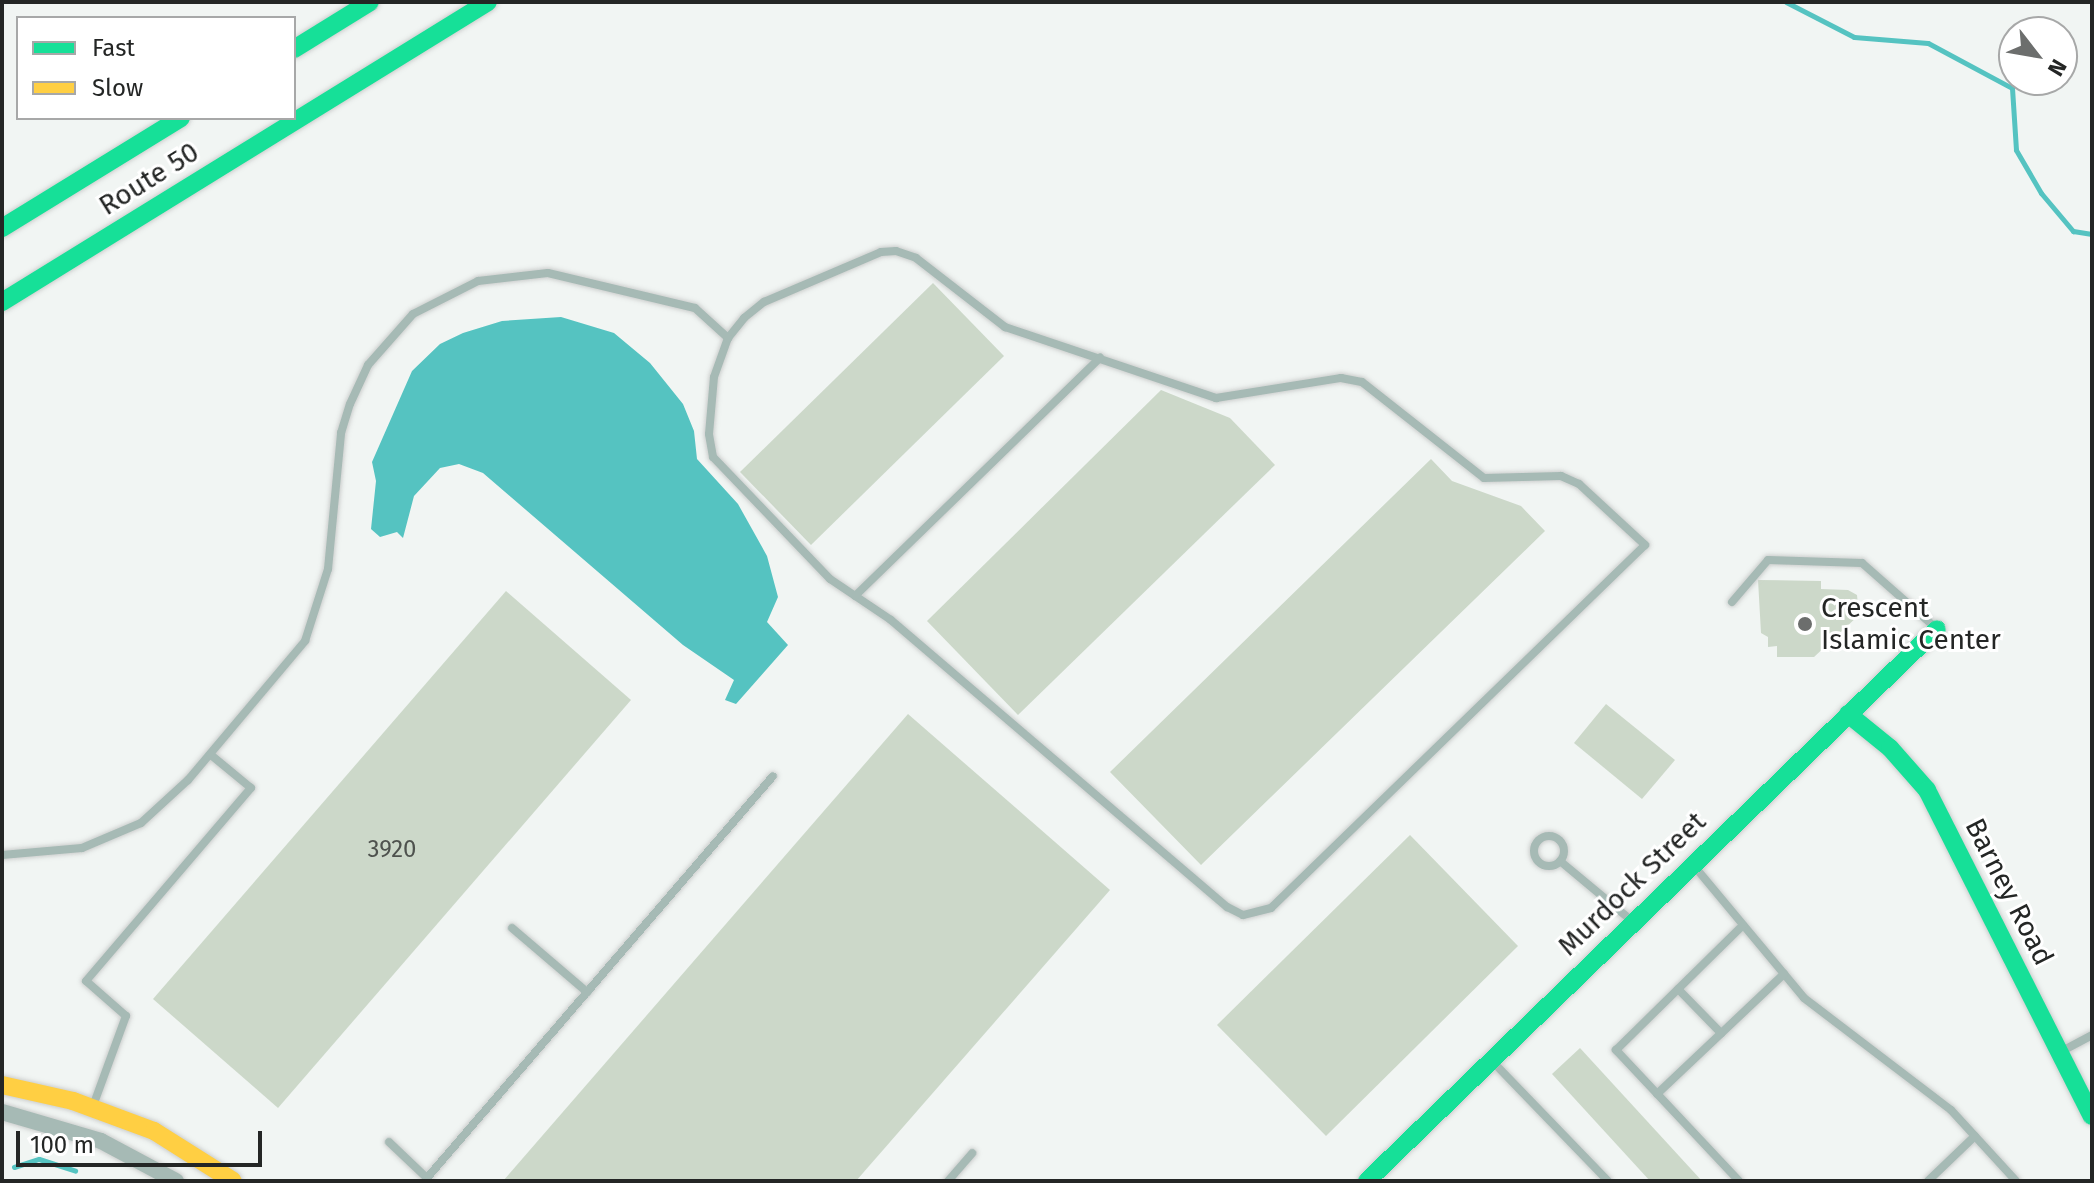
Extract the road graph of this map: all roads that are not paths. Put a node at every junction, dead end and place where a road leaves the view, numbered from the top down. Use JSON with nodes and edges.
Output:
{"nodes":[{"id":1,"x":370,"y":2,"type":"edge"},
{"id":2,"x":488,"y":2,"type":"edge"},
{"id":3,"x":296,"y":48,"type":"edge"},
{"id":4,"x":178,"y":120,"type":"edge"},
{"id":5,"x":2,"y":228,"type":"edge"},
{"id":6,"x":2,"y":302,"type":"edge"},
{"id":7,"x":728,"y":338,"type":"junction"},
{"id":8,"x":1100,"y":358,"type":"junction"},
{"id":9,"x":855,"y":596,"type":"junction"},
{"id":10,"x":1732,"y":602,"type":"dead end"},
{"id":11,"x":1937,"y":629,"type":"joint"},
{"id":12,"x":1848,"y":714,"type":"junction"},
{"id":13,"x":211,"y":755,"type":"junction"},
{"id":14,"x":773,"y":776,"type":"dead end"},
{"id":15,"x":2,"y":855,"type":"edge"},
{"id":16,"x":1560,"y":861,"type":"dead end"},
{"id":17,"x":1692,"y":864,"type":"junction"},
{"id":18,"x":1632,"y":922,"type":"junction"},
{"id":19,"x":1743,"y":925,"type":"junction"},
{"id":20,"x":512,"y":928,"type":"dead end"},
{"id":21,"x":1784,"y":974,"type":"junction"},
{"id":22,"x":1678,"y":989,"type":"junction"},
{"id":23,"x":587,"y":992,"type":"junction"},
{"id":24,"x":1721,"y":1033,"type":"junction"},
{"id":25,"x":2092,"y":1035,"type":"edge"},
{"id":26,"x":2060,"y":1052,"type":"junction"},
{"id":27,"x":1491,"y":1059,"type":"junction"},
{"id":28,"x":2,"y":1085,"type":"edge"},
{"id":29,"x":1657,"y":1094,"type":"junction"},
{"id":30,"x":92,"y":1108,"type":"junction"},
{"id":31,"x":2,"y":1112,"type":"edge"},
{"id":32,"x":2092,"y":1116,"type":"edge"},
{"id":33,"x":1975,"y":1136,"type":"junction"},
{"id":34,"x":389,"y":1142,"type":"dead end"},
{"id":35,"x":972,"y":1153,"type":"dead end"},
{"id":36,"x":1737,"y":1180,"type":"edge"},
{"id":37,"x":176,"y":1181,"type":"edge"},
{"id":38,"x":233,"y":1181,"type":"edge"},
{"id":39,"x":948,"y":1181,"type":"edge"},
{"id":40,"x":1367,"y":1181,"type":"edge"},
{"id":41,"x":1608,"y":1181,"type":"edge"},
{"id":42,"x":1928,"y":1181,"type":"edge"},
{"id":43,"x":2016,"y":1181,"type":"edge"}],
"edges":[{"from":1,"to":3,"type":"main road"},
{"from":2,"to":6,"type":"main road","name":"Route 50"},
{"from":4,"to":5,"type":"main road","name":"Route 50"},
{"from":7,"to":8,"type":"lane"},
{"from":7,"to":9,"type":"lane"},
{"from":7,"to":13,"type":"lane"},
{"from":8,"to":9,"type":"lane"},
{"from":8,"to":9,"type":"lane"},
{"from":10,"to":11,"type":"lane"},
{"from":11,"to":12,"type":"main road","name":"Murdock Street"},
{"from":12,"to":17,"type":"main road","name":"Murdock Street"},
{"from":12,"to":26,"type":"main road","name":"Barney Road"},
{"from":13,"to":15,"type":"lane"},
{"from":13,"to":30,"type":"lane"},
{"from":14,"to":23,"type":"lane"},
{"from":16,"to":18,"type":"lane"},
{"from":17,"to":18,"type":"main road","name":"Murdock Street"},
{"from":17,"to":19,"type":"lane"},
{"from":18,"to":27,"type":"main road","name":"Murdock Street"},
{"from":19,"to":21,"type":"lane"},
{"from":19,"to":22,"type":"lane"},
{"from":20,"to":23,"type":"lane"},
{"from":21,"to":24,"type":"lane"},
{"from":21,"to":33,"type":"lane"},
{"from":22,"to":24,"type":"lane"},
{"from":22,"to":29,"type":"lane"},
{"from":23,"to":34,"type":"lane"},
{"from":24,"to":29,"type":"lane"},
{"from":25,"to":26,"type":"lane"},
{"from":26,"to":32,"type":"main road","name":"Barney Road"},
{"from":27,"to":40,"type":"main road","name":"Murdock Street"},
{"from":27,"to":41,"type":"lane"},
{"from":28,"to":30,"type":"main road"},
{"from":29,"to":36,"type":"lane"},
{"from":30,"to":38,"type":"main road"},
{"from":31,"to":37,"type":"street"},
{"from":33,"to":42,"type":"lane"},
{"from":33,"to":43,"type":"lane"},
{"from":35,"to":39,"type":"lane"}]}
